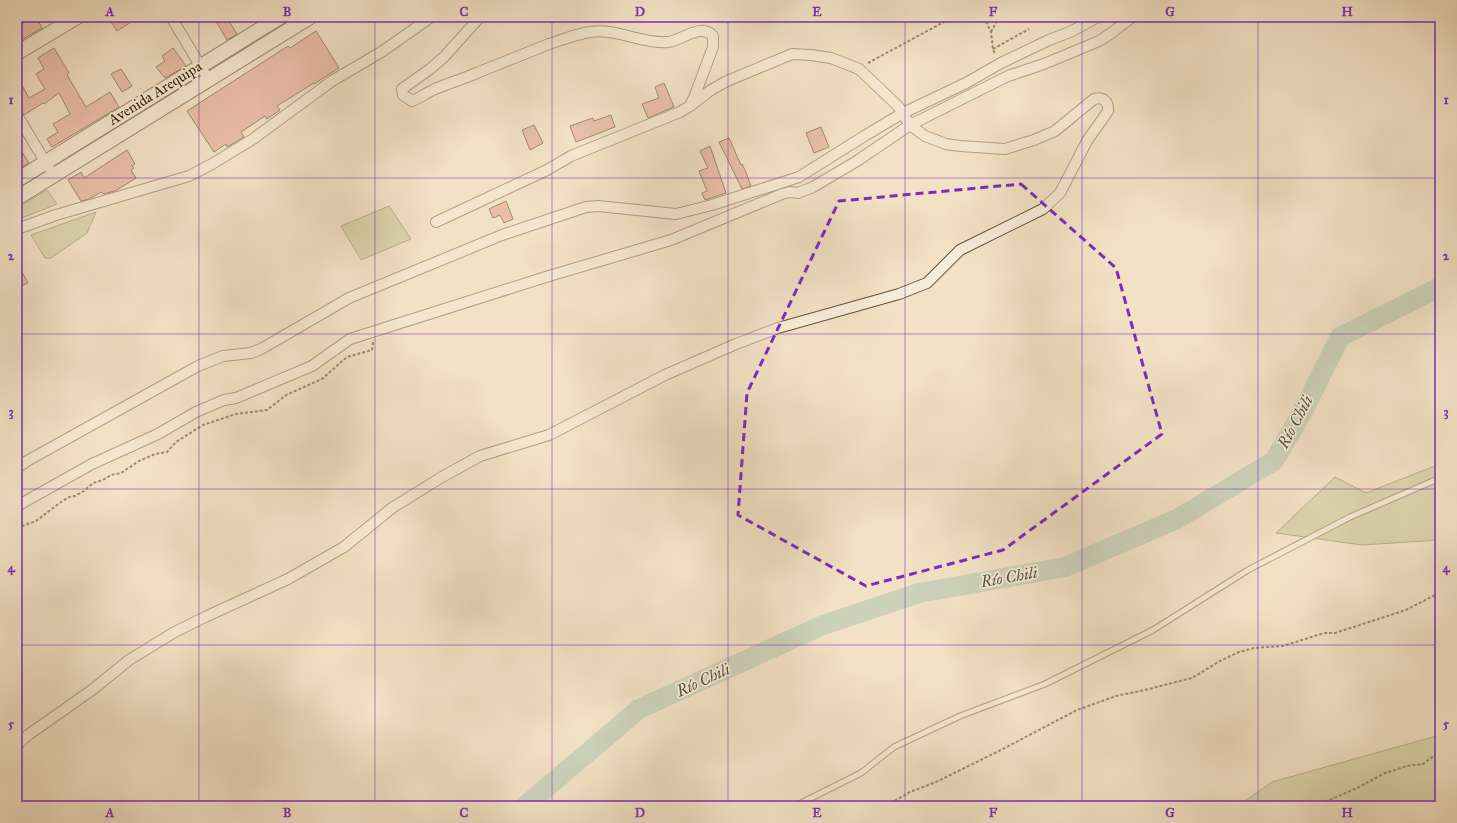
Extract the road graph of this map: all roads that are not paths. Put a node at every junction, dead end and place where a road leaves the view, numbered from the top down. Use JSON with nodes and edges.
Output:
{"nodes":[{"id":1,"x":76,"y":17,"type":"edge"},
{"id":2,"x":171,"y":17,"type":"edge"},
{"id":3,"x":280,"y":17,"type":"edge"},
{"id":4,"x":310,"y":17,"type":"edge"},
{"id":5,"x":431,"y":17,"type":"edge"},
{"id":6,"x":480,"y":17,"type":"edge"},
{"id":7,"x":1098,"y":17,"type":"edge"},
{"id":8,"x":1132,"y":17,"type":"edge"},
{"id":9,"x":17,"y":53,"type":"edge"},
{"id":10,"x":201,"y":66,"type":"junction"},
{"id":11,"x":209,"y":80,"type":"junction"},
{"id":12,"x":690,"y":106,"type":"junction"},
{"id":13,"x":903,"y":113,"type":"junction"},
{"id":14,"x":17,"y":115,"type":"edge"},
{"id":15,"x":910,"y":125,"type":"junction"},
{"id":16,"x":46,"y":162,"type":"junction"},
{"id":17,"x":54,"y":176,"type":"junction"},
{"id":18,"x":17,"y":180,"type":"edge"},
{"id":19,"x":17,"y":198,"type":"edge"},
{"id":20,"x":436,"y":222,"type":"dead end"},
{"id":21,"x":17,"y":229,"type":"edge"},
{"id":22,"x":17,"y":468,"type":"edge"},
{"id":23,"x":1440,"y":478,"type":"edge"},
{"id":24,"x":17,"y":506,"type":"edge"},
{"id":25,"x":17,"y":744,"type":"edge"},
{"id":26,"x":795,"y":806,"type":"edge"}],
"edges":[{"from":1,"to":9,"type":"main road"},
{"from":2,"to":10,"type":"street"},
{"from":3,"to":10,"type":"main road","name":"Avenida Arequipa"},
{"from":4,"to":11,"type":"main road","name":"Avenida Arequipa"},
{"from":5,"to":21,"type":"street"},
{"from":6,"to":12,"type":"street"},
{"from":7,"to":13,"type":"street"},
{"from":8,"to":15,"type":"street"},
{"from":10,"to":11,"type":"street"},
{"from":10,"to":16,"type":"main road","name":"Avenida Arequipa"},
{"from":11,"to":17,"type":"main road","name":"Avenida Arequipa"},
{"from":12,"to":13,"type":"street"},
{"from":12,"to":20,"type":"street"},
{"from":13,"to":15,"type":"street"},
{"from":13,"to":22,"type":"street"},
{"from":14,"to":16,"type":"street"},
{"from":15,"to":24,"type":"street"},
{"from":15,"to":25,"type":"street"},
{"from":16,"to":17,"type":"street"},
{"from":16,"to":18,"type":"main road","name":"Avenida Arequipa"},
{"from":17,"to":19,"type":"main road","name":"Avenida Arequipa"},
{"from":23,"to":26,"type":"lane"}]}
